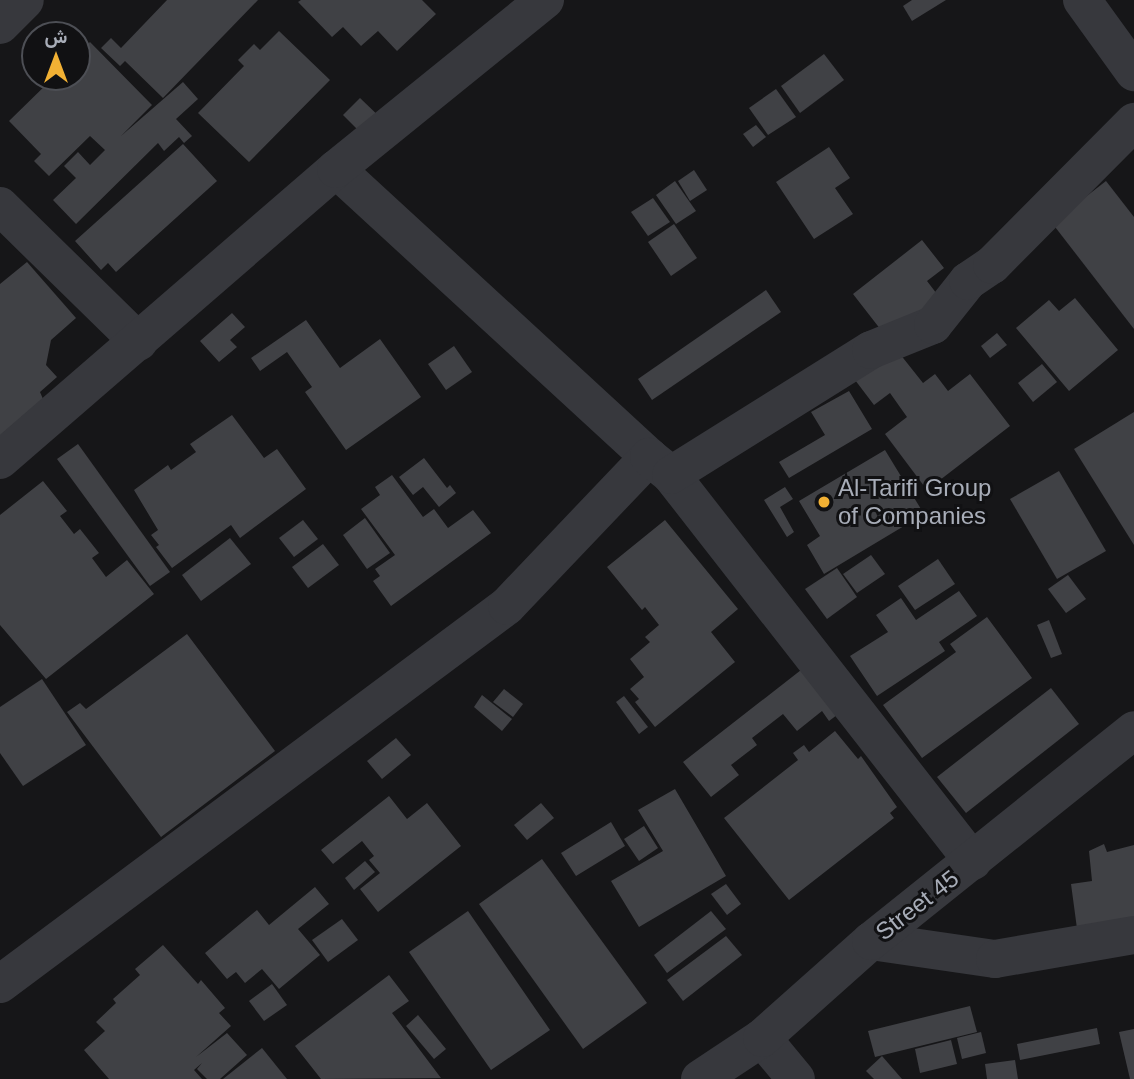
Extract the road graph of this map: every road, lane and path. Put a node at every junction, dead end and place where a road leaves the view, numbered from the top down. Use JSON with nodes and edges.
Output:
{"nodes":[{"id":1,"x":25,"y":0,"type":"edge"},
{"id":2,"x":545,"y":0,"type":"edge"},
{"id":3,"x":1082,"y":0,"type":"edge"},
{"id":4,"x":0,"y":24,"type":"edge"},
{"id":5,"x":1134,"y":72,"type":"edge"},
{"id":6,"x":1134,"y":122,"type":"edge"},
{"id":7,"x":336,"y":169,"type":"junction"},
{"id":8,"x":0,"y":205,"type":"edge"},
{"id":9,"x":139,"y":342,"type":"junction"},
{"id":10,"x":0,"y":460,"type":"edge"},
{"id":11,"x":660,"y":466,"type":"junction"},
{"id":12,"x":1134,"y":730,"type":"edge"},
{"id":13,"x":973,"y":861,"type":"junction"},
{"id":14,"x":1134,"y":935,"type":"edge"},
{"id":15,"x":871,"y":941,"type":"junction"},
{"id":16,"x":0,"y":984,"type":"edge"},
{"id":17,"x":762,"y":1038,"type":"junction"},
{"id":18,"x":700,"y":1079,"type":"edge"},
{"id":19,"x":796,"y":1079,"type":"edge"}],
"edges":[{"from":1,"to":4,"type":"street"},
{"from":2,"to":7,"type":"street"},
{"from":3,"to":5,"type":"street"},
{"from":6,"to":11,"type":"street"},
{"from":7,"to":9,"type":"street"},
{"from":7,"to":11,"type":"street"},
{"from":8,"to":9,"type":"street"},
{"from":9,"to":10,"type":"street"},
{"from":11,"to":13,"type":"street"},
{"from":11,"to":16,"type":"street"},
{"from":12,"to":13,"type":"street","name":"Street 45"},
{"from":13,"to":15,"type":"street","name":"Street 45"},
{"from":14,"to":15,"type":"street"},
{"from":15,"to":17,"type":"street","name":"Street 45"},
{"from":17,"to":18,"type":"street","name":"Street 45"},
{"from":17,"to":19,"type":"street"}]}
